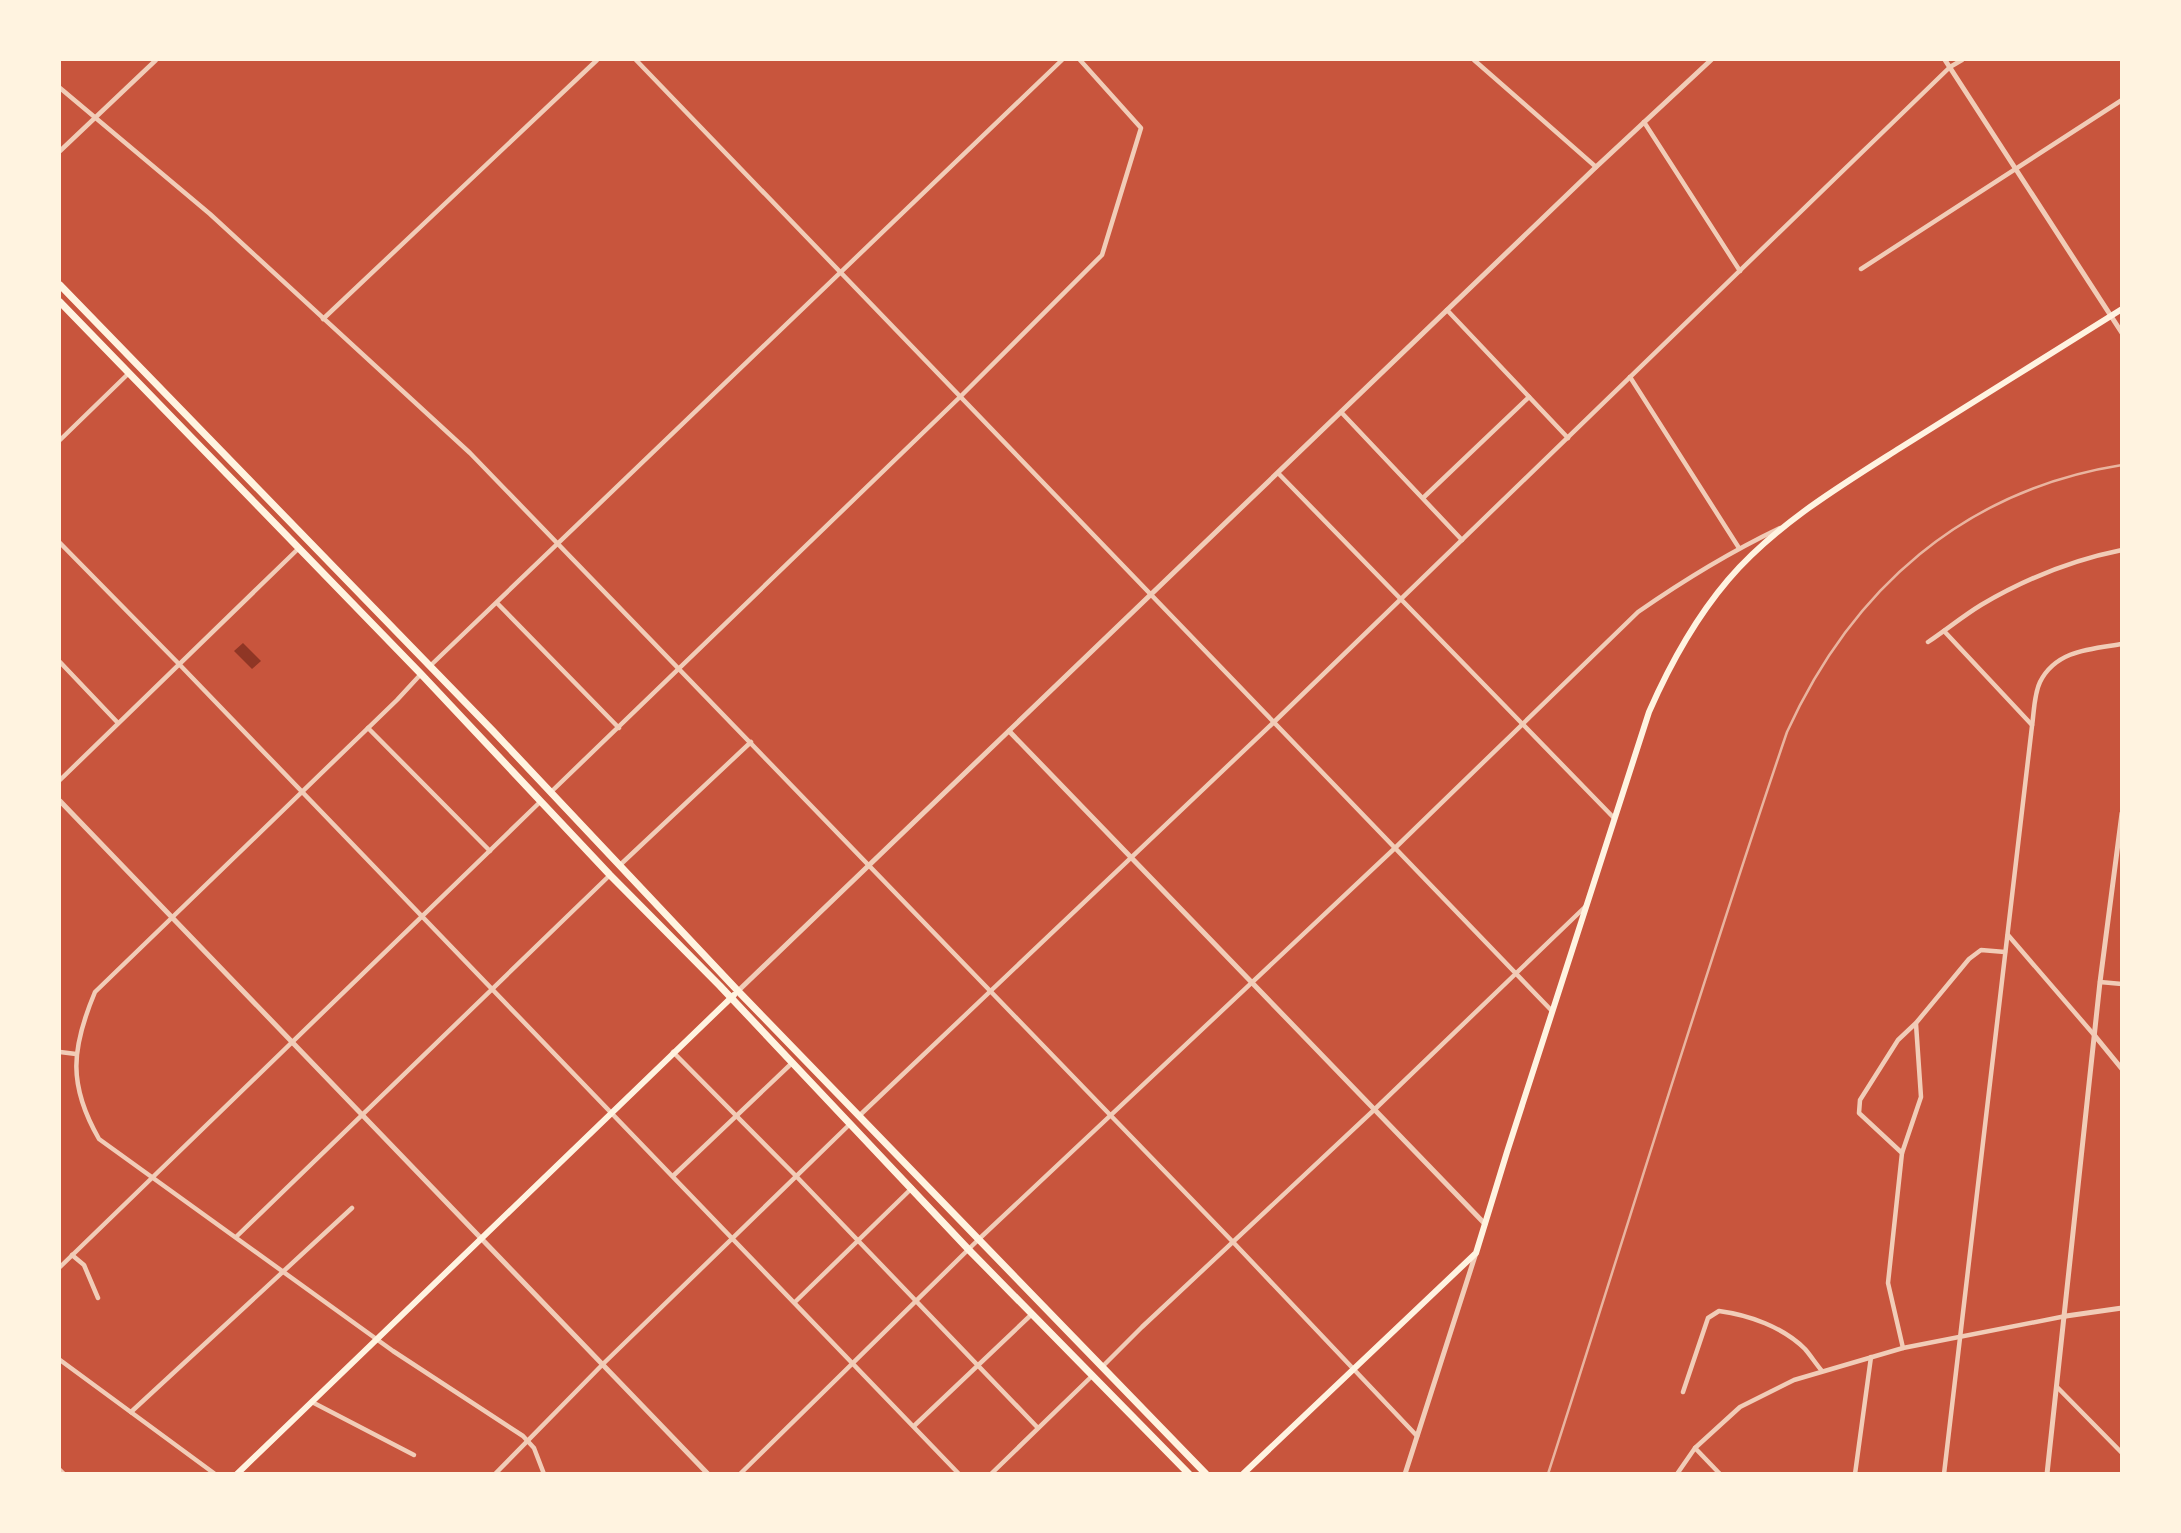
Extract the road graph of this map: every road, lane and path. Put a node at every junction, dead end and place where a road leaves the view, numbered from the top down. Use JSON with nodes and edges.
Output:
{"nodes":[{"id":1,"x":156,"y":60,"type":"edge"},
{"id":2,"x":597,"y":60,"type":"edge"},
{"id":3,"x":636,"y":60,"type":"edge"},
{"id":4,"x":1062,"y":60,"type":"edge"},
{"id":5,"x":1080,"y":60,"type":"edge"},
{"id":6,"x":1474,"y":60,"type":"edge"},
{"id":7,"x":1711,"y":60,"type":"edge"},
{"id":8,"x":1945,"y":60,"type":"edge"},
{"id":9,"x":1962,"y":60,"type":"edge"},
{"id":10,"x":1950,"y":67,"type":"junction"},
{"id":11,"x":60,"y":88,"type":"edge"},
{"id":12,"x":2122,"y":100,"type":"edge"},
{"id":13,"x":95,"y":118,"type":"junction"},
{"id":14,"x":1644,"y":122,"type":"junction"},
{"id":15,"x":60,"y":151,"type":"edge"},
{"id":16,"x":1596,"y":167,"type":"junction"},
{"id":17,"x":2016,"y":169,"type":"junction"},
{"id":18,"x":1861,"y":269,"type":"dead end"},
{"id":19,"x":1740,"y":271,"type":"junction"},
{"id":20,"x":842,"y":272,"type":"junction"},
{"id":21,"x":60,"y":285,"type":"edge"},
{"id":22,"x":60,"y":302,"type":"edge"},
{"id":23,"x":2122,"y":309,"type":"edge"},
{"id":24,"x":1447,"y":310,"type":"junction"},
{"id":25,"x":2111,"y":316,"type":"junction"},
{"id":26,"x":323,"y":319,"type":"junction"},
{"id":27,"x":2122,"y":333,"type":"edge"},
{"id":28,"x":129,"y":372,"type":"junction"},
{"id":29,"x":1630,"y":377,"type":"junction"},
{"id":30,"x":961,"y":396,"type":"junction"},
{"id":31,"x":1529,"y":397,"type":"junction"},
{"id":32,"x":1341,"y":412,"type":"junction"},
{"id":33,"x":1568,"y":438,"type":"junction"},
{"id":34,"x":60,"y":440,"type":"edge"},
{"id":35,"x":1278,"y":473,"type":"junction"},
{"id":36,"x":1423,"y":498,"type":"junction"},
{"id":37,"x":1784,"y":526,"type":"junction"},
{"id":38,"x":1462,"y":540,"type":"junction"},
{"id":39,"x":60,"y":543,"type":"edge"},
{"id":40,"x":559,"y":544,"type":"junction"},
{"id":41,"x":299,"y":548,"type":"junction"},
{"id":42,"x":1739,"y":548,"type":"junction"},
{"id":43,"x":2122,"y":550,"type":"edge"},
{"id":44,"x":1152,"y":595,"type":"junction"},
{"id":45,"x":1401,"y":599,"type":"junction"},
{"id":46,"x":497,"y":603,"type":"junction"},
{"id":47,"x":1944,"y":631,"type":"junction"},
{"id":48,"x":1928,"y":642,"type":"dead end"},
{"id":49,"x":2122,"y":644,"type":"edge"},
{"id":50,"x":60,"y":662,"type":"edge"},
{"id":51,"x":179,"y":664,"type":"junction"},
{"id":52,"x":430,"y":666,"type":"junction"},
{"id":53,"x":680,"y":669,"type":"junction"},
{"id":54,"x":421,"y":674,"type":"junction"},
{"id":55,"x":1274,"y":722,"type":"junction"},
{"id":56,"x":118,"y":723,"type":"junction"},
{"id":57,"x":1522,"y":724,"type":"junction"},
{"id":58,"x":2032,"y":726,"type":"junction"},
{"id":59,"x":368,"y":728,"type":"junction"},
{"id":60,"x":619,"y":728,"type":"junction"},
{"id":61,"x":1009,"y":731,"type":"junction"},
{"id":62,"x":751,"y":742,"type":"junction"},
{"id":63,"x":60,"y":780,"type":"edge"},
{"id":64,"x":302,"y":792,"type":"junction"},
{"id":65,"x":550,"y":793,"type":"junction"},
{"id":66,"x":60,"y":801,"type":"edge"},
{"id":67,"x":541,"y":801,"type":"junction"},
{"id":68,"x":2122,"y":813,"type":"edge"},
{"id":69,"x":1614,"y":818,"type":"junction"},
{"id":70,"x":2121,"y":824,"type":"edge"},
{"id":71,"x":1395,"y":848,"type":"junction"},
{"id":72,"x":490,"y":851,"type":"junction"},
{"id":73,"x":1130,"y":857,"type":"junction"},
{"id":74,"x":870,"y":865,"type":"junction"},
{"id":75,"x":619,"y":866,"type":"junction"},
{"id":76,"x":610,"y":875,"type":"junction"},
{"id":77,"x":1586,"y":906,"type":"junction"},
{"id":78,"x":423,"y":916,"type":"junction"},
{"id":79,"x":172,"y":917,"type":"junction"},
{"id":80,"x":2007,"y":934,"type":"junction"},
{"id":81,"x":2005,"y":951,"type":"junction"},
{"id":82,"x":1516,"y":974,"type":"junction"},
{"id":83,"x":1252,"y":982,"type":"junction"},
{"id":84,"x":2100,"y":982,"type":"junction"},
{"id":85,"x":2122,"y":984,"type":"edge"},
{"id":86,"x":493,"y":990,"type":"junction"},
{"id":87,"x":738,"y":991,"type":"junction"},
{"id":88,"x":990,"y":991,"type":"junction"},
{"id":89,"x":731,"y":998,"type":"junction"},
{"id":90,"x":1552,"y":1011,"type":"junction"},
{"id":91,"x":1916,"y":1023,"type":"junction"},
{"id":92,"x":2095,"y":1036,"type":"junction"},
{"id":93,"x":292,"y":1042,"type":"junction"},
{"id":94,"x":60,"y":1052,"type":"edge"},
{"id":95,"x":673,"y":1052,"type":"junction"},
{"id":96,"x":76,"y":1054,"type":"junction"},
{"id":97,"x":793,"y":1062,"type":"junction"},
{"id":98,"x":2122,"y":1069,"type":"edge"},
{"id":99,"x":1375,"y":1110,"type":"junction"},
{"id":100,"x":611,"y":1112,"type":"junction"},
{"id":101,"x":363,"y":1115,"type":"junction"},
{"id":102,"x":736,"y":1115,"type":"junction"},
{"id":103,"x":860,"y":1115,"type":"junction"},
{"id":104,"x":1111,"y":1116,"type":"junction"},
{"id":105,"x":851,"y":1124,"type":"junction"},
{"id":106,"x":1902,"y":1153,"type":"junction"},
{"id":107,"x":673,"y":1176,"type":"junction"},
{"id":108,"x":796,"y":1176,"type":"junction"},
{"id":109,"x":152,"y":1177,"type":"junction"},
{"id":110,"x":912,"y":1188,"type":"junction"},
{"id":111,"x":352,"y":1209,"type":"dead end"},
{"id":112,"x":1485,"y":1224,"type":"junction"},
{"id":113,"x":236,"y":1237,"type":"junction"},
{"id":114,"x":732,"y":1237,"type":"junction"},
{"id":115,"x":481,"y":1238,"type":"junction"},
{"id":116,"x":979,"y":1239,"type":"junction"},
{"id":117,"x":858,"y":1240,"type":"junction"},
{"id":118,"x":1233,"y":1242,"type":"junction"},
{"id":119,"x":969,"y":1250,"type":"junction"},
{"id":120,"x":1476,"y":1253,"type":"junction"},
{"id":121,"x":72,"y":1255,"type":"junction"},
{"id":122,"x":60,"y":1267,"type":"edge"},
{"id":123,"x":284,"y":1270,"type":"junction"},
{"id":124,"x":98,"y":1298,"type":"dead end"},
{"id":125,"x":916,"y":1301,"type":"junction"},
{"id":126,"x":795,"y":1302,"type":"junction"},
{"id":127,"x":2122,"y":1308,"type":"edge"},
{"id":128,"x":1032,"y":1314,"type":"junction"},
{"id":129,"x":2066,"y":1316,"type":"junction"},
{"id":130,"x":1961,"y":1337,"type":"junction"},
{"id":131,"x":377,"y":1340,"type":"junction"},
{"id":132,"x":1903,"y":1348,"type":"junction"},
{"id":133,"x":1871,"y":1357,"type":"junction"},
{"id":134,"x":60,"y":1360,"type":"edge"},
{"id":135,"x":853,"y":1363,"type":"junction"},
{"id":136,"x":603,"y":1364,"type":"junction"},
{"id":137,"x":977,"y":1367,"type":"junction"},
{"id":138,"x":1101,"y":1368,"type":"junction"},
{"id":139,"x":1353,"y":1369,"type":"junction"},
{"id":140,"x":1822,"y":1371,"type":"junction"},
{"id":141,"x":1093,"y":1376,"type":"junction"},
{"id":142,"x":2057,"y":1387,"type":"junction"},
{"id":143,"x":1683,"y":1392,"type":"dead end"},
{"id":144,"x":312,"y":1402,"type":"junction"},
{"id":145,"x":131,"y":1412,"type":"junction"},
{"id":146,"x":914,"y":1426,"type":"junction"},
{"id":147,"x":1038,"y":1428,"type":"junction"},
{"id":148,"x":1417,"y":1436,"type":"junction"},
{"id":149,"x":528,"y":1441,"type":"junction"},
{"id":150,"x":1695,"y":1448,"type":"junction"},
{"id":151,"x":2122,"y":1453,"type":"edge"},
{"id":152,"x":414,"y":1455,"type":"dead end"},
{"id":153,"x":60,"y":1470,"type":"edge"},
{"id":154,"x":64,"y":1474,"type":"edge"},
{"id":155,"x":215,"y":1474,"type":"edge"},
{"id":156,"x":237,"y":1474,"type":"edge"},
{"id":157,"x":495,"y":1474,"type":"edge"},
{"id":158,"x":544,"y":1474,"type":"edge"},
{"id":159,"x":708,"y":1474,"type":"edge"},
{"id":160,"x":740,"y":1474,"type":"edge"},
{"id":161,"x":959,"y":1474,"type":"edge"},
{"id":162,"x":990,"y":1474,"type":"edge"},
{"id":163,"x":1189,"y":1474,"type":"edge"},
{"id":164,"x":1206,"y":1474,"type":"edge"},
{"id":165,"x":1243,"y":1474,"type":"edge"},
{"id":166,"x":1405,"y":1474,"type":"edge"},
{"id":167,"x":1677,"y":1474,"type":"edge"},
{"id":168,"x":1720,"y":1474,"type":"edge"},
{"id":169,"x":1855,"y":1474,"type":"edge"},
{"id":170,"x":1944,"y":1474,"type":"edge"},
{"id":171,"x":2047,"y":1474,"type":"edge"}],
"edges":[{"from":1,"to":13,"type":"street"},
{"from":2,"to":26,"type":"street"},
{"from":3,"to":20,"type":"street"},
{"from":4,"to":20,"type":"street"},
{"from":5,"to":30,"type":"street"},
{"from":6,"to":16,"type":"street"},
{"from":7,"to":14,"type":"street"},
{"from":8,"to":10,"type":"street"},
{"from":9,"to":10,"type":"street"},
{"from":10,"to":17,"type":"street"},
{"from":10,"to":19,"type":"street"},
{"from":11,"to":13,"type":"street"},
{"from":12,"to":17,"type":"street"},
{"from":13,"to":15,"type":"street"},
{"from":13,"to":26,"type":"street"},
{"from":14,"to":16,"type":"street"},
{"from":14,"to":19,"type":"street"},
{"from":16,"to":24,"type":"street"},
{"from":17,"to":18,"type":"street"},
{"from":17,"to":25,"type":"street"},
{"from":19,"to":29,"type":"street"},
{"from":20,"to":30,"type":"street"},
{"from":20,"to":40,"type":"street"},
{"from":21,"to":52,"type":"highway"},
{"from":22,"to":28,"type":"highway"},
{"from":23,"to":25,"type":"main road"},
{"from":24,"to":31,"type":"street"},
{"from":24,"to":32,"type":"street"},
{"from":25,"to":27,"type":"street"},
{"from":25,"to":37,"type":"main road"},
{"from":26,"to":40,"type":"street"},
{"from":28,"to":34,"type":"street"},
{"from":28,"to":41,"type":"highway"},
{"from":29,"to":33,"type":"street"},
{"from":29,"to":42,"type":"street"},
{"from":30,"to":44,"type":"street"},
{"from":30,"to":53,"type":"street"},
{"from":31,"to":33,"type":"street"},
{"from":31,"to":36,"type":"street"},
{"from":32,"to":35,"type":"street"},
{"from":32,"to":36,"type":"street"},
{"from":33,"to":38,"type":"street"},
{"from":35,"to":44,"type":"street"},
{"from":35,"to":45,"type":"street"},
{"from":36,"to":38,"type":"street"},
{"from":37,"to":42,"type":"street"},
{"from":37,"to":69,"type":"main road"},
{"from":38,"to":45,"type":"street"},
{"from":39,"to":51,"type":"street"},
{"from":40,"to":46,"type":"street"},
{"from":40,"to":53,"type":"street"},
{"from":41,"to":51,"type":"street"},
{"from":41,"to":54,"type":"highway"},
{"from":42,"to":57,"type":"street"},
{"from":43,"to":47,"type":"street"},
{"from":44,"to":55,"type":"street"},
{"from":44,"to":61,"type":"street"},
{"from":45,"to":55,"type":"street"},
{"from":45,"to":57,"type":"street"},
{"from":46,"to":52,"type":"street"},
{"from":46,"to":60,"type":"street"},
{"from":47,"to":48,"type":"street"},
{"from":47,"to":58,"type":"street"},
{"from":49,"to":58,"type":"street"},
{"from":50,"to":56,"type":"street"},
{"from":51,"to":56,"type":"street"},
{"from":51,"to":64,"type":"street"},
{"from":52,"to":65,"type":"highway"},
{"from":53,"to":60,"type":"street"},
{"from":53,"to":62,"type":"street"},
{"from":54,"to":59,"type":"street"},
{"from":54,"to":67,"type":"highway"},
{"from":55,"to":71,"type":"street"},
{"from":55,"to":73,"type":"street"},
{"from":56,"to":63,"type":"street"},
{"from":57,"to":69,"type":"street"},
{"from":57,"to":71,"type":"street"},
{"from":58,"to":80,"type":"street"},
{"from":59,"to":64,"type":"street"},
{"from":59,"to":72,"type":"street"},
{"from":60,"to":65,"type":"street"},
{"from":61,"to":73,"type":"street"},
{"from":61,"to":74,"type":"street"},
{"from":62,"to":74,"type":"street"},
{"from":62,"to":75,"type":"street"},
{"from":64,"to":78,"type":"street"},
{"from":64,"to":79,"type":"street"},
{"from":65,"to":75,"type":"highway"},
{"from":66,"to":79,"type":"street"},
{"from":67,"to":72,"type":"street"},
{"from":67,"to":76,"type":"highway"},
{"from":68,"to":70,"type":"street"},
{"from":69,"to":77,"type":"main road"},
{"from":70,"to":84,"type":"street"},
{"from":71,"to":82,"type":"street"},
{"from":71,"to":83,"type":"street"},
{"from":72,"to":78,"type":"street"},
{"from":73,"to":83,"type":"street"},
{"from":73,"to":88,"type":"street"},
{"from":74,"to":87,"type":"street"},
{"from":74,"to":88,"type":"street"},
{"from":75,"to":87,"type":"highway"},
{"from":76,"to":86,"type":"street"},
{"from":76,"to":89,"type":"highway"},
{"from":77,"to":82,"type":"street"},
{"from":77,"to":90,"type":"main road"},
{"from":78,"to":86,"type":"street"},
{"from":78,"to":93,"type":"street"},
{"from":79,"to":93,"type":"street"},
{"from":79,"to":96,"type":"street"},
{"from":80,"to":81,"type":"street"},
{"from":80,"to":92,"type":"street"},
{"from":81,"to":91,"type":"street"},
{"from":81,"to":130,"type":"street"},
{"from":82,"to":90,"type":"street"},
{"from":82,"to":99,"type":"street"},
{"from":83,"to":99,"type":"street"},
{"from":83,"to":104,"type":"street"},
{"from":84,"to":85,"type":"street"},
{"from":84,"to":92,"type":"street"},
{"from":86,"to":100,"type":"street"},
{"from":86,"to":101,"type":"street"},
{"from":87,"to":89,"type":"main road"},
{"from":87,"to":103,"type":"highway"},
{"from":88,"to":103,"type":"street"},
{"from":88,"to":104,"type":"street"},
{"from":89,"to":95,"type":"main road"},
{"from":89,"to":97,"type":"highway"},
{"from":90,"to":112,"type":"main road"},
{"from":91,"to":106,"type":"street"},
{"from":91,"to":106,"type":"street"},
{"from":92,"to":98,"type":"street"},
{"from":92,"to":129,"type":"street"},
{"from":93,"to":101,"type":"street"},
{"from":93,"to":109,"type":"street"},
{"from":94,"to":96,"type":"street"},
{"from":95,"to":100,"type":"main road"},
{"from":95,"to":102,"type":"street"},
{"from":96,"to":109,"type":"street"},
{"from":97,"to":102,"type":"street"},
{"from":97,"to":105,"type":"highway"},
{"from":99,"to":112,"type":"street"},
{"from":99,"to":118,"type":"street"},
{"from":100,"to":107,"type":"street"},
{"from":100,"to":115,"type":"main road"},
{"from":101,"to":113,"type":"street"},
{"from":101,"to":115,"type":"street"},
{"from":102,"to":107,"type":"street"},
{"from":102,"to":108,"type":"street"},
{"from":103,"to":116,"type":"highway"},
{"from":104,"to":116,"type":"street"},
{"from":104,"to":118,"type":"street"},
{"from":105,"to":108,"type":"street"},
{"from":105,"to":110,"type":"highway"},
{"from":106,"to":132,"type":"street"},
{"from":107,"to":114,"type":"street"},
{"from":108,"to":114,"type":"street"},
{"from":108,"to":117,"type":"street"},
{"from":109,"to":113,"type":"street"},
{"from":109,"to":121,"type":"street"},
{"from":110,"to":117,"type":"street"},
{"from":110,"to":119,"type":"highway"},
{"from":111,"to":123,"type":"street"},
{"from":112,"to":120,"type":"main road"},
{"from":113,"to":123,"type":"street"},
{"from":114,"to":126,"type":"street"},
{"from":114,"to":136,"type":"street"},
{"from":115,"to":131,"type":"main road"},
{"from":115,"to":136,"type":"street"},
{"from":116,"to":119,"type":"street"},
{"from":116,"to":138,"type":"highway"},
{"from":117,"to":125,"type":"street"},
{"from":117,"to":126,"type":"street"},
{"from":118,"to":138,"type":"street"},
{"from":118,"to":139,"type":"street"},
{"from":119,"to":125,"type":"street"},
{"from":119,"to":128,"type":"highway"},
{"from":120,"to":139,"type":"main road"},
{"from":120,"to":148,"type":"street"},
{"from":121,"to":122,"type":"street"},
{"from":121,"to":124,"type":"street"},
{"from":123,"to":131,"type":"street"},
{"from":123,"to":145,"type":"street"},
{"from":125,"to":135,"type":"street"},
{"from":125,"to":137,"type":"street"},
{"from":126,"to":135,"type":"street"},
{"from":127,"to":129,"type":"street"},
{"from":128,"to":137,"type":"street"},
{"from":128,"to":141,"type":"highway"},
{"from":129,"to":130,"type":"street"},
{"from":129,"to":142,"type":"street"},
{"from":130,"to":132,"type":"street"},
{"from":130,"to":170,"type":"street"},
{"from":131,"to":144,"type":"main road"},
{"from":131,"to":149,"type":"street"},
{"from":132,"to":133,"type":"street"},
{"from":133,"to":140,"type":"street"},
{"from":133,"to":169,"type":"street"},
{"from":134,"to":145,"type":"street"},
{"from":135,"to":146,"type":"street"},
{"from":135,"to":160,"type":"street"},
{"from":136,"to":149,"type":"street"},
{"from":136,"to":159,"type":"street"},
{"from":137,"to":146,"type":"street"},
{"from":137,"to":147,"type":"street"},
{"from":138,"to":164,"type":"highway"},
{"from":139,"to":148,"type":"street"},
{"from":139,"to":165,"type":"main road"},
{"from":140,"to":143,"type":"street"},
{"from":140,"to":150,"type":"street"},
{"from":141,"to":147,"type":"street"},
{"from":141,"to":163,"type":"highway"},
{"from":142,"to":151,"type":"street"},
{"from":142,"to":171,"type":"street"},
{"from":144,"to":152,"type":"street"},
{"from":144,"to":156,"type":"main road"},
{"from":145,"to":155,"type":"street"},
{"from":146,"to":161,"type":"street"},
{"from":147,"to":162,"type":"street"},
{"from":148,"to":166,"type":"street"},
{"from":149,"to":157,"type":"street"},
{"from":149,"to":158,"type":"street"},
{"from":150,"to":167,"type":"street"},
{"from":150,"to":168,"type":"street"},
{"from":153,"to":154,"type":"street"}]}
